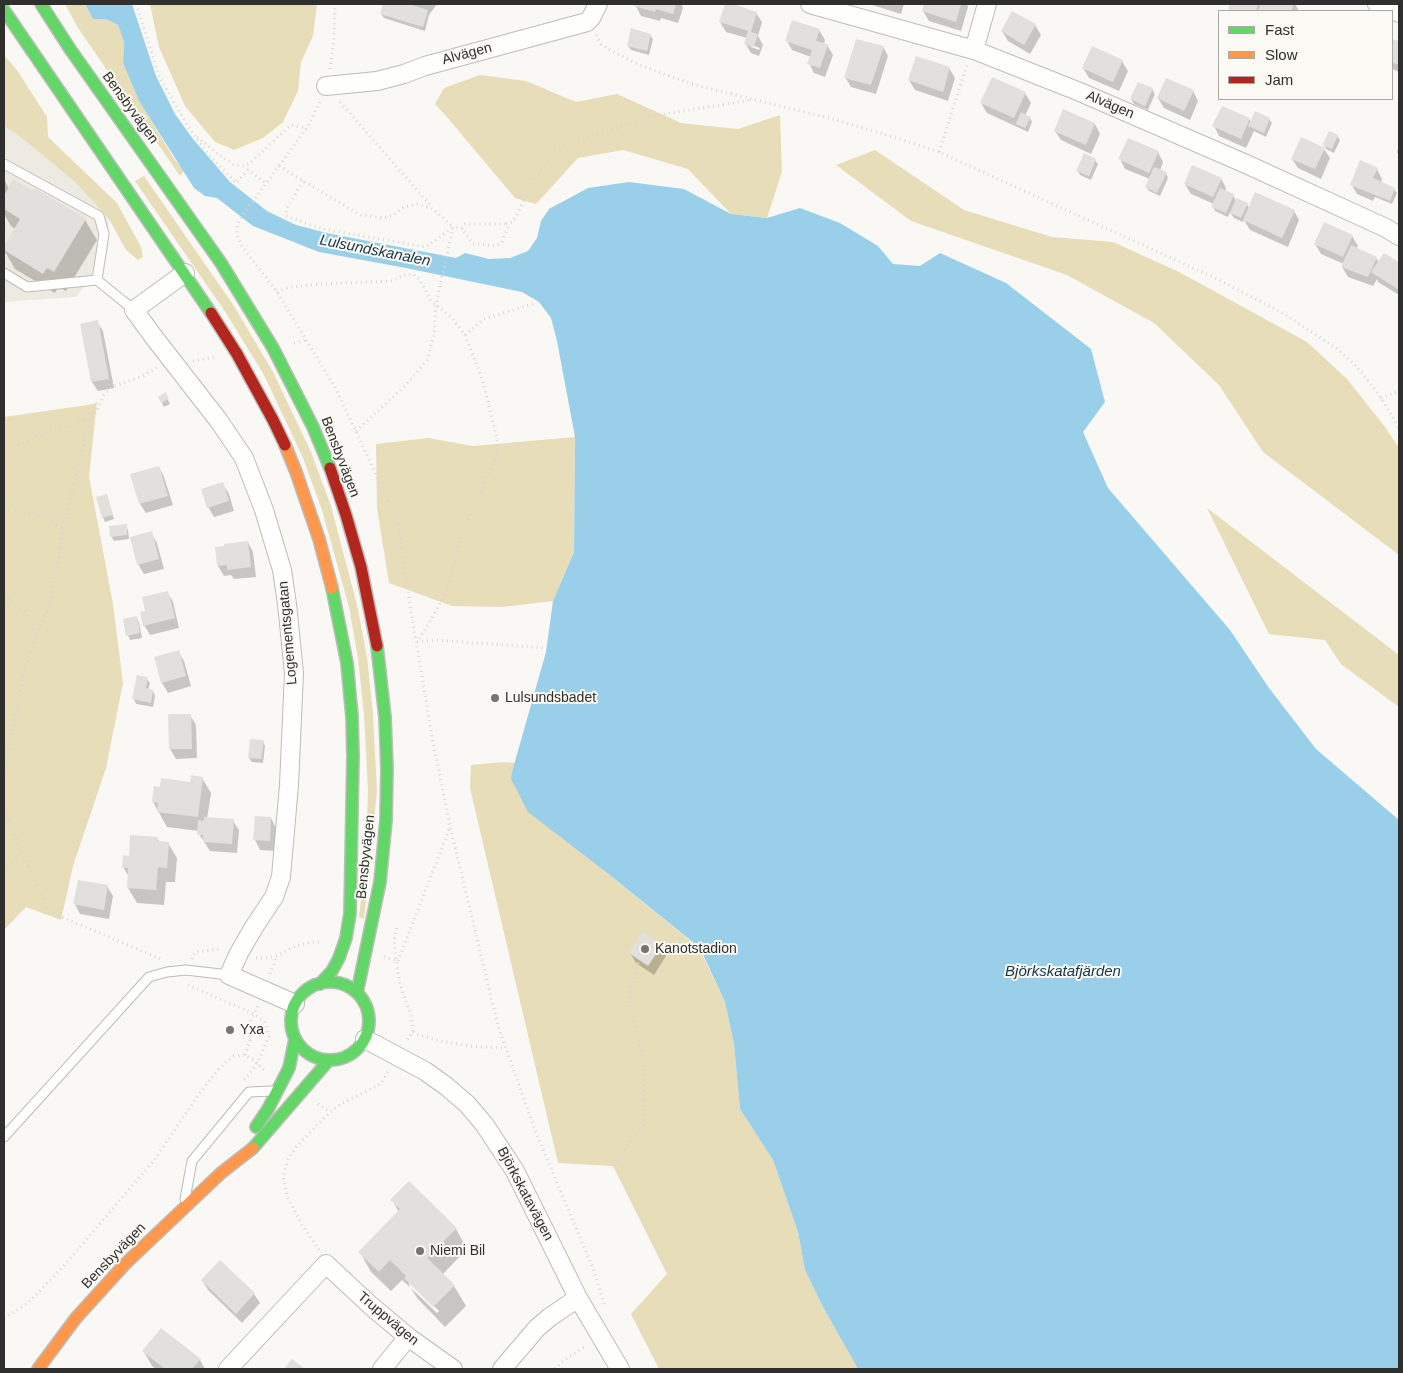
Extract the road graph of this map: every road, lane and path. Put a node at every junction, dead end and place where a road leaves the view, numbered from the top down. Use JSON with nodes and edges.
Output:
{"nodes":[{"id":1,"x":41,"y":4,"type":"edge"},
{"id":2,"x":136,"y":4,"type":"edge"},
{"id":3,"x":335,"y":4,"type":"edge"},
{"id":4,"x":598,"y":4,"type":"edge"},
{"id":5,"x":810,"y":4,"type":"edge"},
{"id":6,"x":987,"y":4,"type":"edge"},
{"id":7,"x":1377,"y":4,"type":"edge"},
{"id":8,"x":4,"y":10,"type":"edge"},
{"id":9,"x":1392,"y":10,"type":"edge"},
{"id":10,"x":587,"y":22,"type":"junction"},
{"id":11,"x":974,"y":50,"type":"junction"},
{"id":12,"x":326,"y":86,"type":"junction"},
{"id":13,"x":755,"y":100,"type":"junction"},
{"id":14,"x":307,"y":128,"type":"junction"},
{"id":15,"x":194,"y":134,"type":"junction"},
{"id":16,"x":939,"y":152,"type":"junction"},
{"id":17,"x":4,"y":164,"type":"edge"},
{"id":18,"x":244,"y":166,"type":"junction"},
{"id":19,"x":279,"y":166,"type":"junction"},
{"id":20,"x":248,"y":170,"type":"junction"},
{"id":21,"x":303,"y":181,"type":"junction"},
{"id":22,"x":265,"y":185,"type":"junction"},
{"id":23,"x":433,"y":209,"type":"junction"},
{"id":24,"x":240,"y":219,"type":"dead end"},
{"id":25,"x":505,"y":224,"type":"junction"},
{"id":26,"x":453,"y":227,"type":"junction"},
{"id":27,"x":462,"y":228,"type":"junction"},
{"id":28,"x":1399,"y":236,"type":"edge"},
{"id":29,"x":4,"y":273,"type":"edge"},
{"id":30,"x":185,"y":273,"type":"junction"},
{"id":31,"x":97,"y":280,"type":"junction"},
{"id":32,"x":277,"y":292,"type":"dead end"},
{"id":33,"x":436,"y":304,"type":"junction"},
{"id":34,"x":533,"y":304,"type":"dead end"},
{"id":35,"x":134,"y":310,"type":"junction"},
{"id":36,"x":466,"y":335,"type":"junction"},
{"id":37,"x":158,"y":367,"type":"dead end"},
{"id":38,"x":1399,"y":391,"type":"edge"},
{"id":39,"x":1381,"y":398,"type":"junction"},
{"id":40,"x":92,"y":419,"type":"junction"},
{"id":41,"x":1399,"y":428,"type":"edge"},
{"id":42,"x":356,"y":431,"type":"dead end"},
{"id":43,"x":4,"y":451,"type":"edge"},
{"id":44,"x":4,"y":512,"type":"edge"},
{"id":45,"x":63,"y":528,"type":"junction"},
{"id":46,"x":4,"y":596,"type":"edge"},
{"id":47,"x":37,"y":635,"type":"junction"},
{"id":48,"x":545,"y":648,"type":"dead end"},
{"id":49,"x":4,"y":774,"type":"edge"},
{"id":50,"x":4,"y":811,"type":"edge"},
{"id":51,"x":22,"y":853,"type":"junction"},
{"id":52,"x":4,"y":869,"type":"edge"},
{"id":53,"x":397,"y":928,"type":"dead end"},
{"id":54,"x":344,"y":947,"type":"junction"},
{"id":55,"x":239,"y":953,"type":"junction"},
{"id":56,"x":639,"y":960,"type":"dead end"},
{"id":57,"x":186,"y":970,"type":"junction"},
{"id":58,"x":230,"y":976,"type":"junction"},
{"id":59,"x":320,"y":984,"type":"junction"},
{"id":60,"x":357,"y":993,"type":"junction"},
{"id":61,"x":296,"y":1004,"type":"junction"},
{"id":62,"x":413,"y":1032,"type":"dead end"},
{"id":63,"x":296,"y":1039,"type":"junction"},
{"id":64,"x":365,"y":1039,"type":"junction"},
{"id":65,"x":506,"y":1048,"type":"junction"},
{"id":66,"x":329,"y":1060,"type":"junction"},
{"id":67,"x":257,"y":1064,"type":"junction"},
{"id":68,"x":281,"y":1086,"type":"junction"},
{"id":69,"x":330,"y":1112,"type":"dead end"},
{"id":70,"x":4,"y":1137,"type":"edge"},
{"id":71,"x":613,"y":1166,"type":"dead end"},
{"id":72,"x":221,"y":1173,"type":"junction"},
{"id":73,"x":183,"y":1208,"type":"junction"},
{"id":74,"x":326,"y":1264,"type":"junction"},
{"id":75,"x":578,"y":1298,"type":"junction"},
{"id":76,"x":606,"y":1312,"type":"dead end"},
{"id":77,"x":4,"y":1318,"type":"edge"},
{"id":78,"x":408,"y":1337,"type":"junction"},
{"id":79,"x":600,"y":1337,"type":"junction"},
{"id":80,"x":38,"y":1369,"type":"edge"},
{"id":81,"x":228,"y":1369,"type":"edge"},
{"id":82,"x":382,"y":1369,"type":"edge"},
{"id":83,"x":453,"y":1369,"type":"edge"},
{"id":84,"x":502,"y":1369,"type":"edge"},
{"id":85,"x":556,"y":1369,"type":"edge"},
{"id":86,"x":620,"y":1369,"type":"edge"}],
"edges":[{"from":1,"to":60,"type":"main road","name":"Bensbyvägen"},
{"from":2,"to":15,"type":"path"},
{"from":3,"to":12,"type":"path"},
{"from":4,"to":10,"type":"street"},
{"from":5,"to":11,"type":"street","name":"Alvägen"},
{"from":6,"to":11,"type":"street"},
{"from":7,"to":9,"type":"street"},
{"from":8,"to":30,"type":"main road","name":"Bensbyvägen"},
{"from":10,"to":12,"type":"street","name":"Alvägen"},
{"from":10,"to":13,"type":"path"},
{"from":11,"to":16,"type":"path"},
{"from":11,"to":28,"type":"street","name":"Alvägen"},
{"from":12,"to":14,"type":"path"},
{"from":12,"to":23,"type":"path"},
{"from":13,"to":16,"type":"path"},
{"from":13,"to":25,"type":"path"},
{"from":14,"to":18,"type":"path"},
{"from":14,"to":19,"type":"path"},
{"from":15,"to":18,"type":"path"},
{"from":15,"to":20,"type":"path"},
{"from":16,"to":39,"type":"path"},
{"from":17,"to":31,"type":"lane"},
{"from":18,"to":20,"type":"path"},
{"from":19,"to":21,"type":"path"},
{"from":19,"to":22,"type":"path"},
{"from":20,"to":22,"type":"path"},
{"from":21,"to":23,"type":"path"},
{"from":21,"to":26,"type":"path"},
{"from":22,"to":24,"type":"path"},
{"from":23,"to":26,"type":"path"},
{"from":25,"to":27,"type":"path"},
{"from":25,"to":27,"type":"path"},
{"from":26,"to":27,"type":"path"},
{"from":26,"to":33,"type":"path"},
{"from":29,"to":31,"type":"lane"},
{"from":30,"to":35,"type":"street"},
{"from":30,"to":54,"type":"main road","name":"Bensbyvägen"},
{"from":31,"to":35,"type":"lane"},
{"from":32,"to":33,"type":"path"},
{"from":33,"to":36,"type":"path"},
{"from":33,"to":42,"type":"path"},
{"from":34,"to":36,"type":"path"},
{"from":35,"to":55,"type":"street","name":"Logementsgatan"},
{"from":36,"to":48,"type":"path"},
{"from":37,"to":40,"type":"path"},
{"from":38,"to":39,"type":"path"},
{"from":39,"to":41,"type":"path"},
{"from":40,"to":43,"type":"path"},
{"from":40,"to":45,"type":"path"},
{"from":44,"to":45,"type":"path"},
{"from":45,"to":47,"type":"path"},
{"from":46,"to":47,"type":"path"},
{"from":47,"to":49,"type":"path"},
{"from":50,"to":51,"type":"path"},
{"from":51,"to":52,"type":"path"},
{"from":51,"to":57,"type":"path"},
{"from":53,"to":65,"type":"path"},
{"from":54,"to":55,"type":"path"},
{"from":54,"to":59,"type":"main road","name":"Bensbyvägen"},
{"from":55,"to":57,"type":"path"},
{"from":55,"to":58,"type":"street","name":"Logementsgatan"},
{"from":56,"to":71,"type":"path"},
{"from":57,"to":58,"type":"lane"},
{"from":57,"to":67,"type":"path"},
{"from":57,"to":70,"type":"lane"},
{"from":58,"to":61,"type":"street"},
{"from":59,"to":60,"type":"main road"},
{"from":59,"to":61,"type":"main road"},
{"from":60,"to":64,"type":"main road"},
{"from":61,"to":63,"type":"main road"},
{"from":62,"to":65,"type":"path"},
{"from":63,"to":66,"type":"main road"},
{"from":63,"to":68,"type":"main road","name":"Bensbyvägen"},
{"from":64,"to":66,"type":"main road"},
{"from":64,"to":75,"type":"street","name":"Björkskatavägen"},
{"from":65,"to":76,"type":"path"},
{"from":66,"to":72,"type":"main road","name":"Bensbyvägen"},
{"from":67,"to":68,"type":"path"},
{"from":67,"to":77,"type":"path"},
{"from":68,"to":72,"type":"main road","name":"Bensbyvägen"},
{"from":68,"to":73,"type":"lane"},
{"from":69,"to":74,"type":"path"},
{"from":72,"to":73,"type":"main road","name":"Bensbyvägen"},
{"from":73,"to":80,"type":"main road","name":"Bensbyvägen"},
{"from":74,"to":78,"type":"street","name":"Truppvägen"},
{"from":74,"to":81,"type":"street"},
{"from":75,"to":79,"type":"street","name":"Björkskatavägen"},
{"from":75,"to":84,"type":"street"},
{"from":78,"to":82,"type":"street"},
{"from":78,"to":83,"type":"street","name":"Truppvägen"},
{"from":79,"to":85,"type":"path"},
{"from":79,"to":86,"type":"street","name":"Björkskatavägen"}]}
